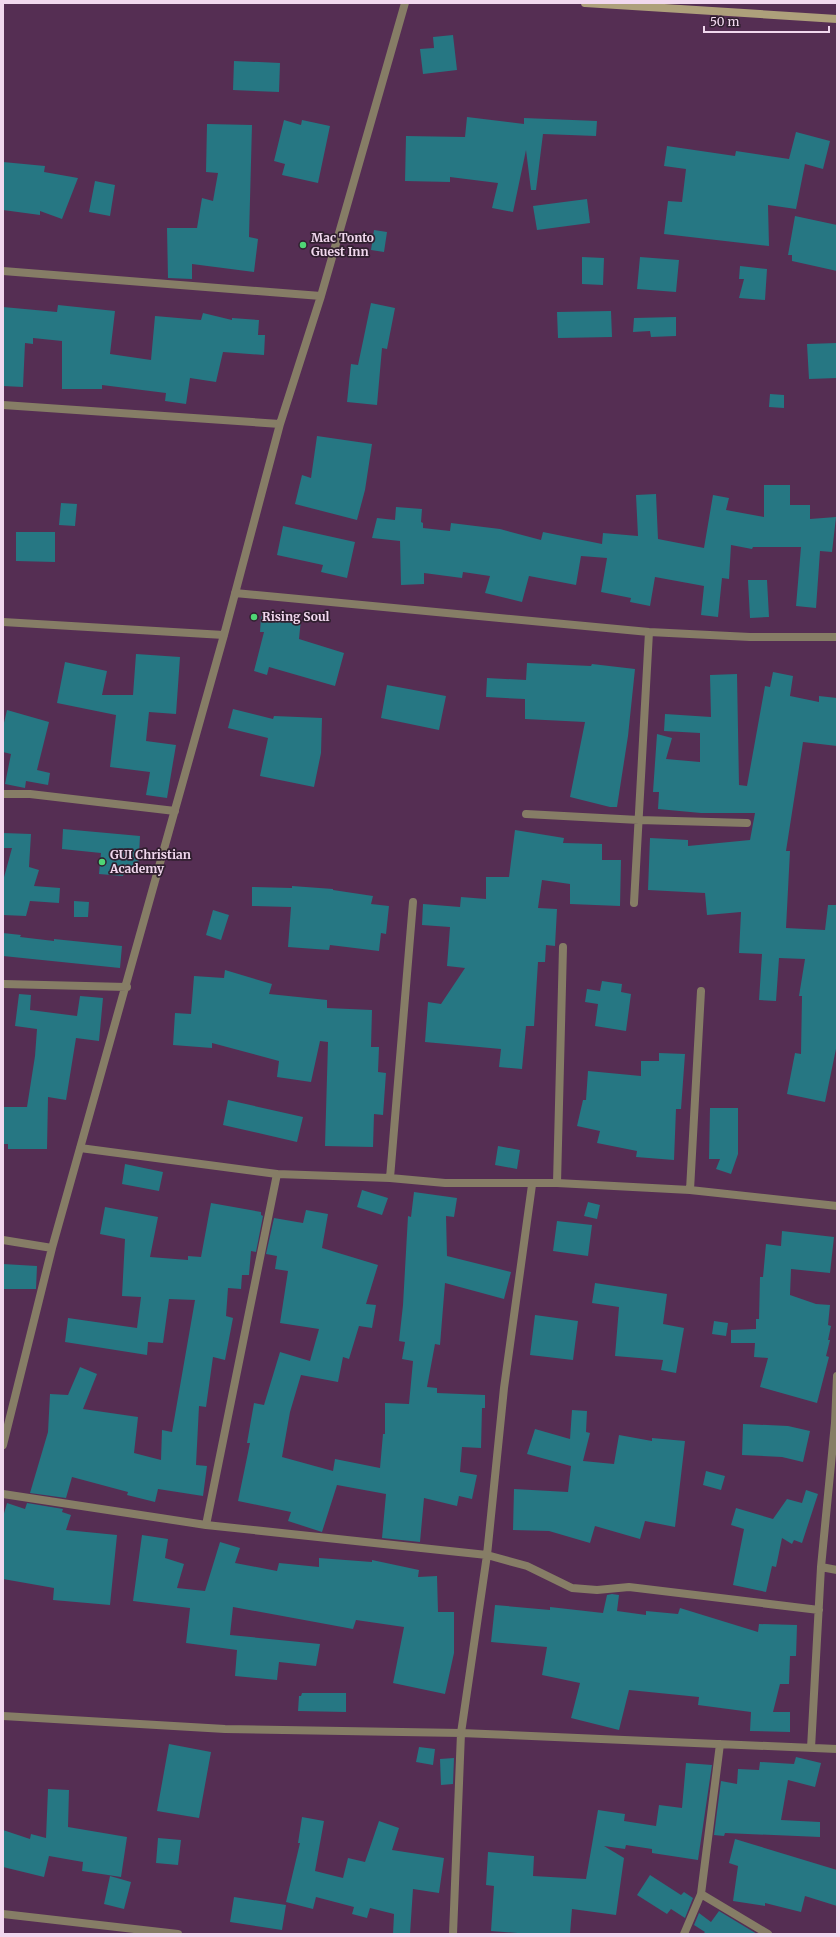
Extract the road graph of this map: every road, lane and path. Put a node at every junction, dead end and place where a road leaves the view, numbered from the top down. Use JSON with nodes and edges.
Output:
{"nodes":[{"id":1,"x":405,"y":3,"type":"edge"},
{"id":2,"x":585,"y":3,"type":"edge"},
{"id":3,"x":612,"y":4,"type":"edge"},
{"id":4,"x":837,"y":19,"type":"edge"},
{"id":5,"x":3,"y":271,"type":"edge"},
{"id":6,"x":321,"y":296,"type":"junction"},
{"id":7,"x":3,"y":405,"type":"edge"},
{"id":8,"x":280,"y":424,"type":"junction"},
{"id":9,"x":235,"y":593,"type":"junction"},
{"id":10,"x":3,"y":622,"type":"edge"},
{"id":11,"x":649,"y":632,"type":"junction"},
{"id":12,"x":224,"y":635,"type":"junction"},
{"id":13,"x":837,"y":637,"type":"edge"},
{"id":14,"x":3,"y":794,"type":"edge"},
{"id":15,"x":175,"y":811,"type":"junction"},
{"id":16,"x":526,"y":814,"type":"dead end"},
{"id":17,"x":639,"y":820,"type":"junction"},
{"id":18,"x":747,"y":823,"type":"dead end"},
{"id":19,"x":413,"y":902,"type":"dead end"},
{"id":20,"x":634,"y":903,"type":"dead end"},
{"id":21,"x":563,"y":947,"type":"dead end"},
{"id":22,"x":3,"y":984,"type":"edge"},
{"id":23,"x":127,"y":987,"type":"junction"},
{"id":24,"x":701,"y":991,"type":"dead end"},
{"id":25,"x":80,"y":1148,"type":"junction"},
{"id":26,"x":277,"y":1174,"type":"junction"},
{"id":27,"x":390,"y":1178,"type":"junction"},
{"id":28,"x":557,"y":1184,"type":"junction"},
{"id":29,"x":532,"y":1185,"type":"junction"},
{"id":30,"x":690,"y":1190,"type":"junction"},
{"id":31,"x":837,"y":1206,"type":"edge"},
{"id":32,"x":3,"y":1240,"type":"edge"},
{"id":33,"x":52,"y":1248,"type":"junction"},
{"id":34,"x":837,"y":1376,"type":"edge"},
{"id":35,"x":3,"y":1445,"type":"edge"},
{"id":36,"x":3,"y":1494,"type":"edge"},
{"id":37,"x":206,"y":1525,"type":"junction"},
{"id":38,"x":487,"y":1555,"type":"junction"},
{"id":39,"x":821,"y":1567,"type":"junction"},
{"id":40,"x":837,"y":1570,"type":"edge"},
{"id":41,"x":819,"y":1610,"type":"junction"},
{"id":42,"x":3,"y":1716,"type":"edge"},
{"id":43,"x":461,"y":1733,"type":"junction"},
{"id":44,"x":720,"y":1744,"type":"junction"},
{"id":45,"x":811,"y":1748,"type":"junction"},
{"id":46,"x":837,"y":1749,"type":"edge"},
{"id":47,"x":701,"y":1894,"type":"junction"},
{"id":48,"x":3,"y":1914,"type":"edge"},
{"id":49,"x":178,"y":1934,"type":"edge"},
{"id":50,"x":453,"y":1934,"type":"edge"},
{"id":51,"x":684,"y":1934,"type":"edge"},
{"id":52,"x":768,"y":1934,"type":"edge"}],
"edges":[{"from":1,"to":6,"type":"street"},
{"from":2,"to":3,"type":"street"},
{"from":3,"to":4,"type":"street"},
{"from":5,"to":6,"type":"street"},
{"from":6,"to":8,"type":"street"},
{"from":7,"to":8,"type":"street"},
{"from":8,"to":9,"type":"street"},
{"from":9,"to":11,"type":"street"},
{"from":9,"to":12,"type":"street"},
{"from":10,"to":12,"type":"street"},
{"from":11,"to":13,"type":"street"},
{"from":11,"to":17,"type":"street"},
{"from":12,"to":15,"type":"street"},
{"from":14,"to":15,"type":"street"},
{"from":15,"to":23,"type":"street"},
{"from":16,"to":17,"type":"street"},
{"from":17,"to":18,"type":"street"},
{"from":17,"to":20,"type":"street"},
{"from":19,"to":27,"type":"street"},
{"from":21,"to":28,"type":"street"},
{"from":22,"to":23,"type":"street"},
{"from":23,"to":25,"type":"street"},
{"from":24,"to":30,"type":"street"},
{"from":25,"to":26,"type":"street"},
{"from":25,"to":33,"type":"street"},
{"from":26,"to":27,"type":"street"},
{"from":26,"to":37,"type":"street"},
{"from":27,"to":29,"type":"street"},
{"from":28,"to":29,"type":"street"},
{"from":28,"to":30,"type":"street"},
{"from":29,"to":38,"type":"street"},
{"from":30,"to":31,"type":"street"},
{"from":32,"to":33,"type":"street"},
{"from":33,"to":35,"type":"street"},
{"from":34,"to":39,"type":"street"},
{"from":36,"to":37,"type":"street"},
{"from":37,"to":38,"type":"street"},
{"from":38,"to":41,"type":"street"},
{"from":38,"to":43,"type":"street"},
{"from":39,"to":40,"type":"street"},
{"from":39,"to":41,"type":"street"},
{"from":41,"to":45,"type":"street"},
{"from":42,"to":43,"type":"street"},
{"from":43,"to":44,"type":"street"},
{"from":43,"to":50,"type":"street"},
{"from":44,"to":45,"type":"street"},
{"from":44,"to":47,"type":"street"},
{"from":45,"to":46,"type":"street"},
{"from":47,"to":51,"type":"street"},
{"from":47,"to":52,"type":"street"},
{"from":48,"to":49,"type":"street"}]}
